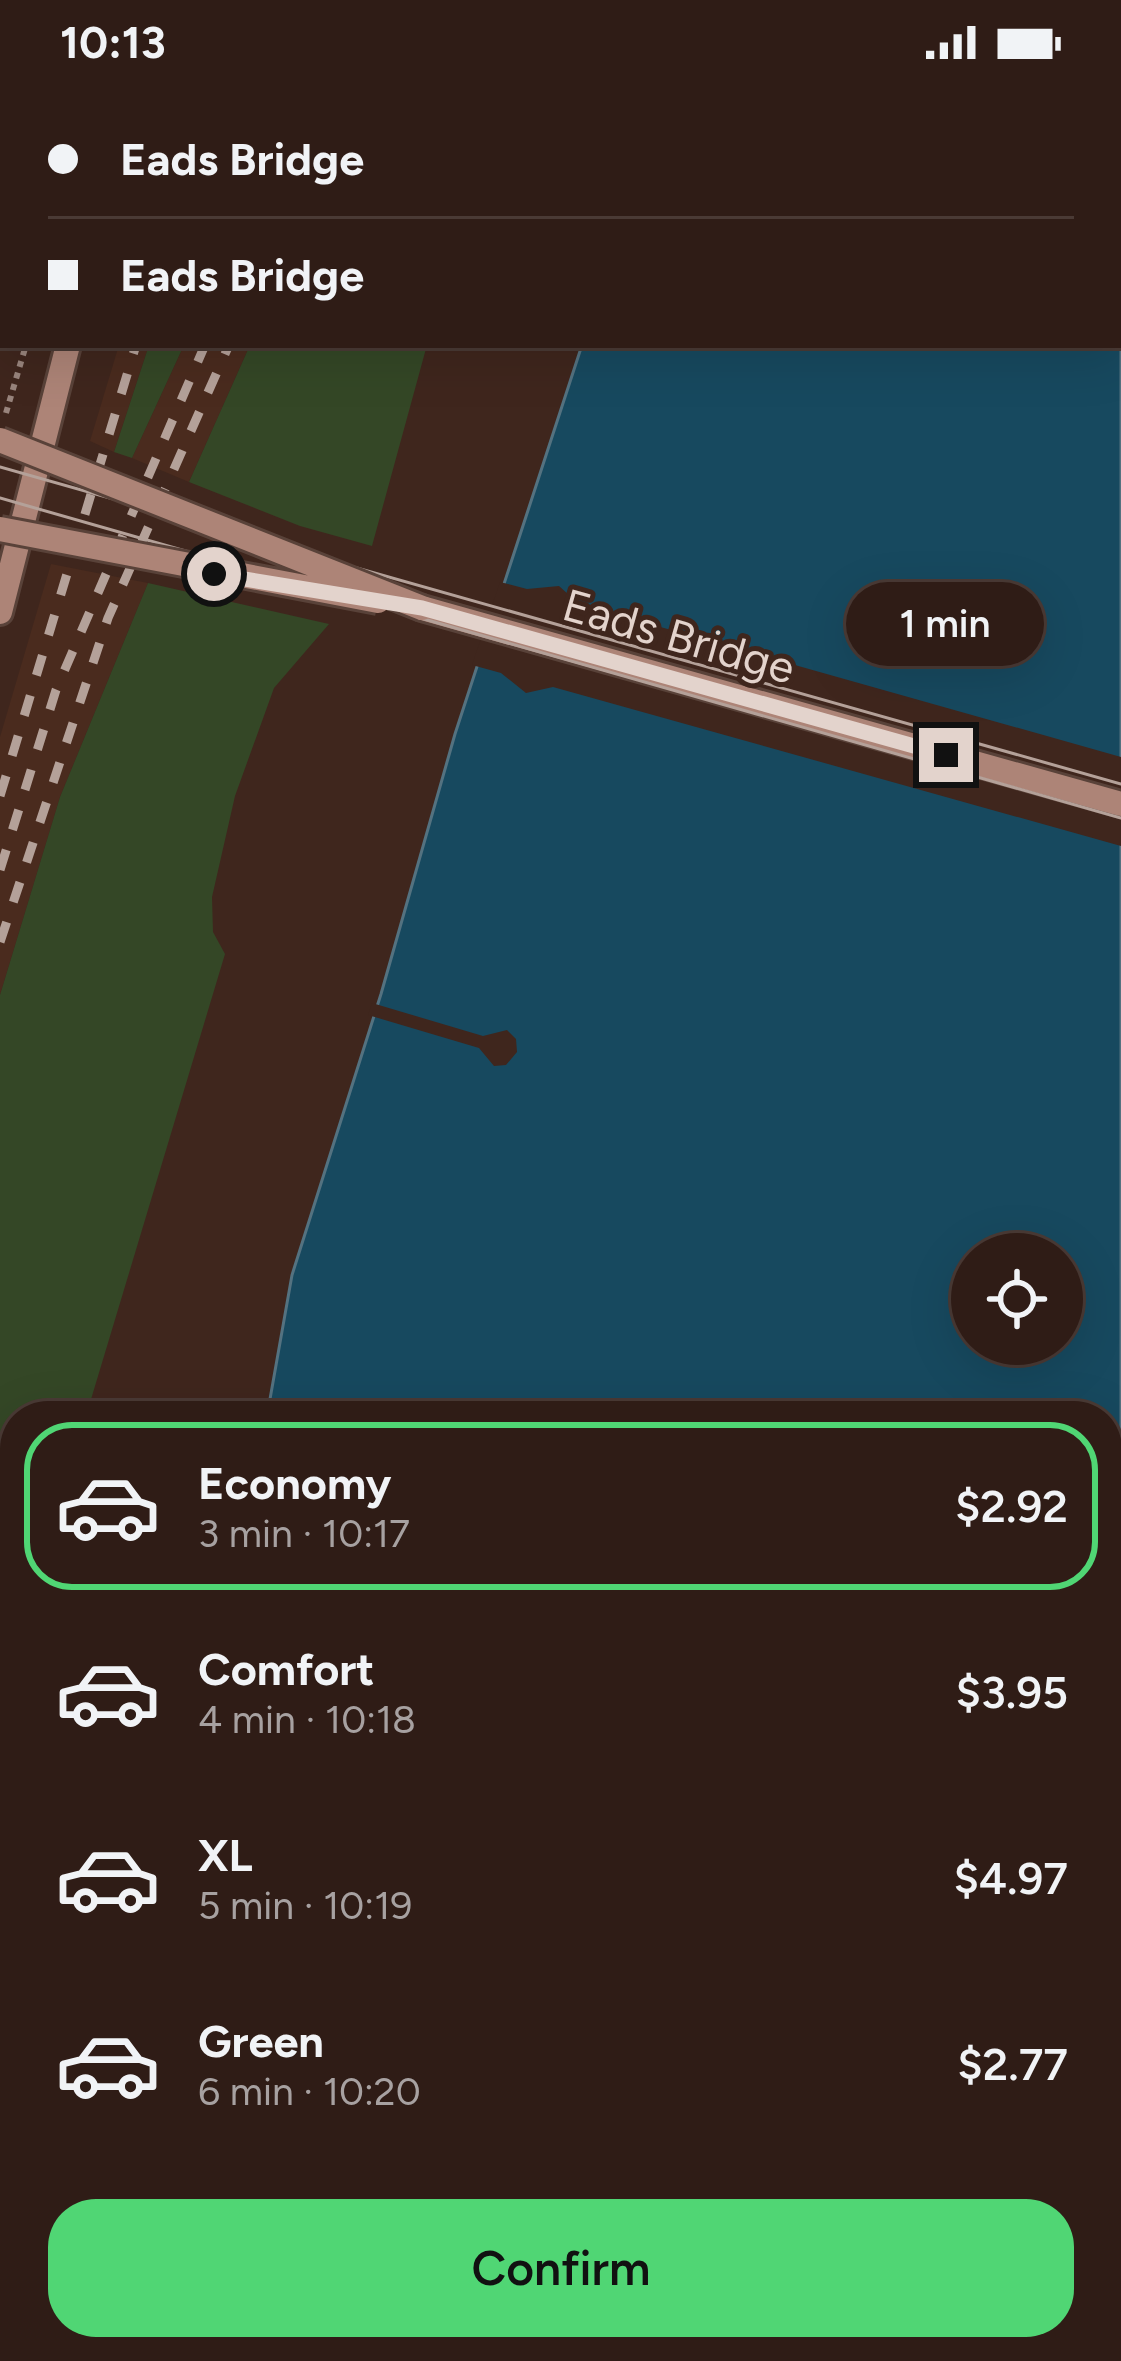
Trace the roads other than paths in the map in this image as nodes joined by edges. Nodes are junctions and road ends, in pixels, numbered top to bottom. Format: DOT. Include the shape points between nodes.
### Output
graph roads {
  1 [pos="67,348"];
  2 [pos="0,440"];
  3 [pos="0,529"];
  4 [pos="422,608"];
  5 [pos="0,612"];
  6 [pos="1121,804"];
  1 -- 5 [label="main road"];
  2 -- 4 [label="main road, Eads Bridge, bridge"];
  3 -- 4 [label="main road, Eads Bridge, bridge"];
  4 -- 6 [label="main road, Eads Bridge"];
}
